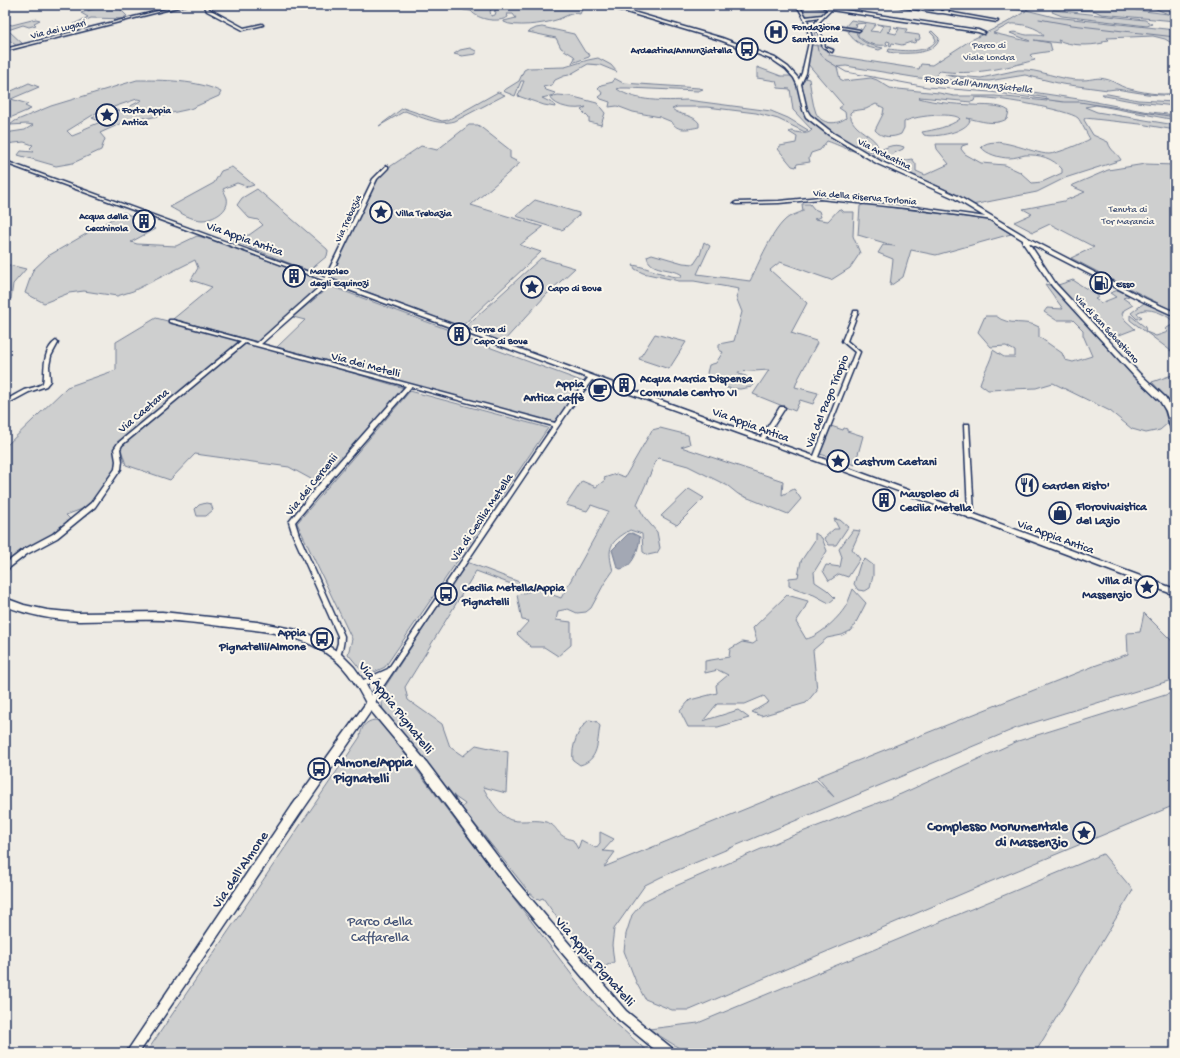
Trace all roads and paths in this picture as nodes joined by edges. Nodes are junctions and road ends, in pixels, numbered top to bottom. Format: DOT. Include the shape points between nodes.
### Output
graph roads {
  1 [pos="186,5"];
  2 [pos="205,5"];
  3 [pos="605,5"];
  4 [pos="795,5"];
  5 [pos="819,5"];
  6 [pos="891,5"];
  7 [pos="900,5"];
  8 [pos="908,8"];
  9 [pos="912,8"];
  10 [pos="829,9"];
  11 [pos="934,10"];
  12 [pos="938,12"];
  13 [pos="944,12"];
  14 [pos="822,16"];
  15 [pos="804,18"];
  16 [pos="891,19"];
  17 [pos="902,19"];
  18 [pos="906,20"];
  19 [pos="997,21"];
  20 [pos="816,24"];
  21 [pos="262,25"];
  22 [pos="949,28"];
  23 [pos="859,30"];
  24 [pos="5,50"];
  25 [pos="832,51"];
  26 [pos="799,84"];
  27 [pos="5,162"];
  28 [pos="387,167"];
  29 [pos="736,203"];
  30 [pos="993,219"];
  31 [pos="1026,239"];
  32 [pos="328,280"];
  33 [pos="856,312"];
  34 [pos="1175,314"];
  35 [pos="171,321"];
  36 [pos="244,341"];
  37 [pos="56,343"];
  38 [pos="258,344"];
  39 [pos="591,378"];
  40 [pos="409,386"];
  41 [pos="5,402"];
  42 [pos="782,408"];
  43 [pos="557,425"];
  44 [pos="967,425"];
  45 [pos="1175,429"];
  46 [pos="762,440"];
  47 [pos="815,459"];
  48 [pos="971,517"];
  49 [pos="5,568"];
  50 [pos="1175,592"];
  51 [pos="5,602"];
  52 [pos="337,656"];
  53 [pos="391,670"];
  54 [pos="361,684"];
  55 [pos="371,703"];
  56 [pos="132,1053"];
  57 [pos="669,1053"];
  1 -- 24 [label="street, Via dei Lugari"];
  2 -- 21 [label="street" via="208,10 244,29"];
  3 -- 26 [label="main road, Via Ardeatina" via="696,31 769,57 787,68"];
  4 -- 15 [label="street"];
  5 -- 10 [label="street"];
  6 -- 8 [label="street"];
  7 -- 9 [label="street"];
  8 -- 9 [label="street"];
  8 -- 17 [label="street"];
  9 -- 11 [label="street"];
  9 -- 12 [label="street"];
  9 -- 18 [label="street"];
  10 -- 14 [label="street"];
  10 -- 16 [label="street"];
  11 -- 12 [label="street"];
  11 -- 13 [label="street" via="939,7 948,10"];
  12 -- 13 [label="street"];
  13 -- 19 [label="street"];
  14 -- 15 [label="street"];
  14 -- 20 [label="street"];
  15 -- 26 [label="street" via="811,39"];
  16 -- 17 [label="street"];
  16 -- 22 [label="street"];
  17 -- 18 [label="street"];
  18 -- 22 [label="street"];
  20 -- 23 [label="street"];
  20 -- 25 [label="street" via="824,48"];
  22 -- 22 [label="street" via="977,34 984,33 980,31"];
  26 -- 30 [label="main road, Via Ardeatina" via="805,112 816,124 876,161 942,190"];
  27 -- 32 [label="street, Via Appia Antica"];
  28 -- 32 [label="street, Via Trebazia" via="375,179"];
  29 -- 30 [label="street, Via della Riserva Torlonia" via="820,198"];
  30 -- 31 [label="main road, Via Ardeatina"];
  31 -- 34 [label="main road, Via Ardeatina"];
  31 -- 45 [label="main road, Via di San Sebastiano" via="1026,243 1054,285 1168,406"];
  32 -- 38 [label="street"];
  32 -- 39 [label="street, Via Appia Antica"];
  33 -- 47 [label="street, Via del Pago Triopio" via="844,341 858,352"];
  35 -- 36 [label="street, Via dei Metelli"];
  36 -- 38 [label="street, Via dei Metelli"];
  36 -- 49 [label="street, Via Caetana" via="120,444 117,450 120,463 118,469 90,508 55,536 25,552"];
  37 -- 41 [label="street" via="47,357 47,381 44,385"];
  38 -- 40 [label="street, Via dei Metelli"];
  39 -- 43 [label="street, Via di Cecilia Metella"];
  39 -- 46 [label="street, Via Appia Antica"];
  40 -- 43 [label="street, Via dei Metelli"];
  40 -- 52 [label="street, Via dei Cercenii" via="292,522 341,636"];
  42 -- 46 [label="street"];
  43 -- 53 [label="street, Via di Cecilia Metella"];
  44 -- 48 [label="street"];
  46 -- 47 [label="street, Via Appia Antica"];
  47 -- 48 [label="street, Via Appia Antica"];
  48 -- 50 [label="street, Via Appia Antica"];
  51 -- 52 [label="main road, Via Appia Pignatelli" via="47,614 78,617 162,616 263,627 301,635"];
  52 -- 54 [label="main road, Via Appia Pignatelli"];
  53 -- 54 [label="street"];
  53 -- 55 [label="street, Via di Cecilia Metella"];
  54 -- 55 [label="main road, Via Appia Pignatelli"];
  55 -- 56 [label="main road, Via dell'Almone"];
  55 -- 57 [label="main road, Via Appia Pignatelli" via="420,762 512,885 617,1009"];
}
